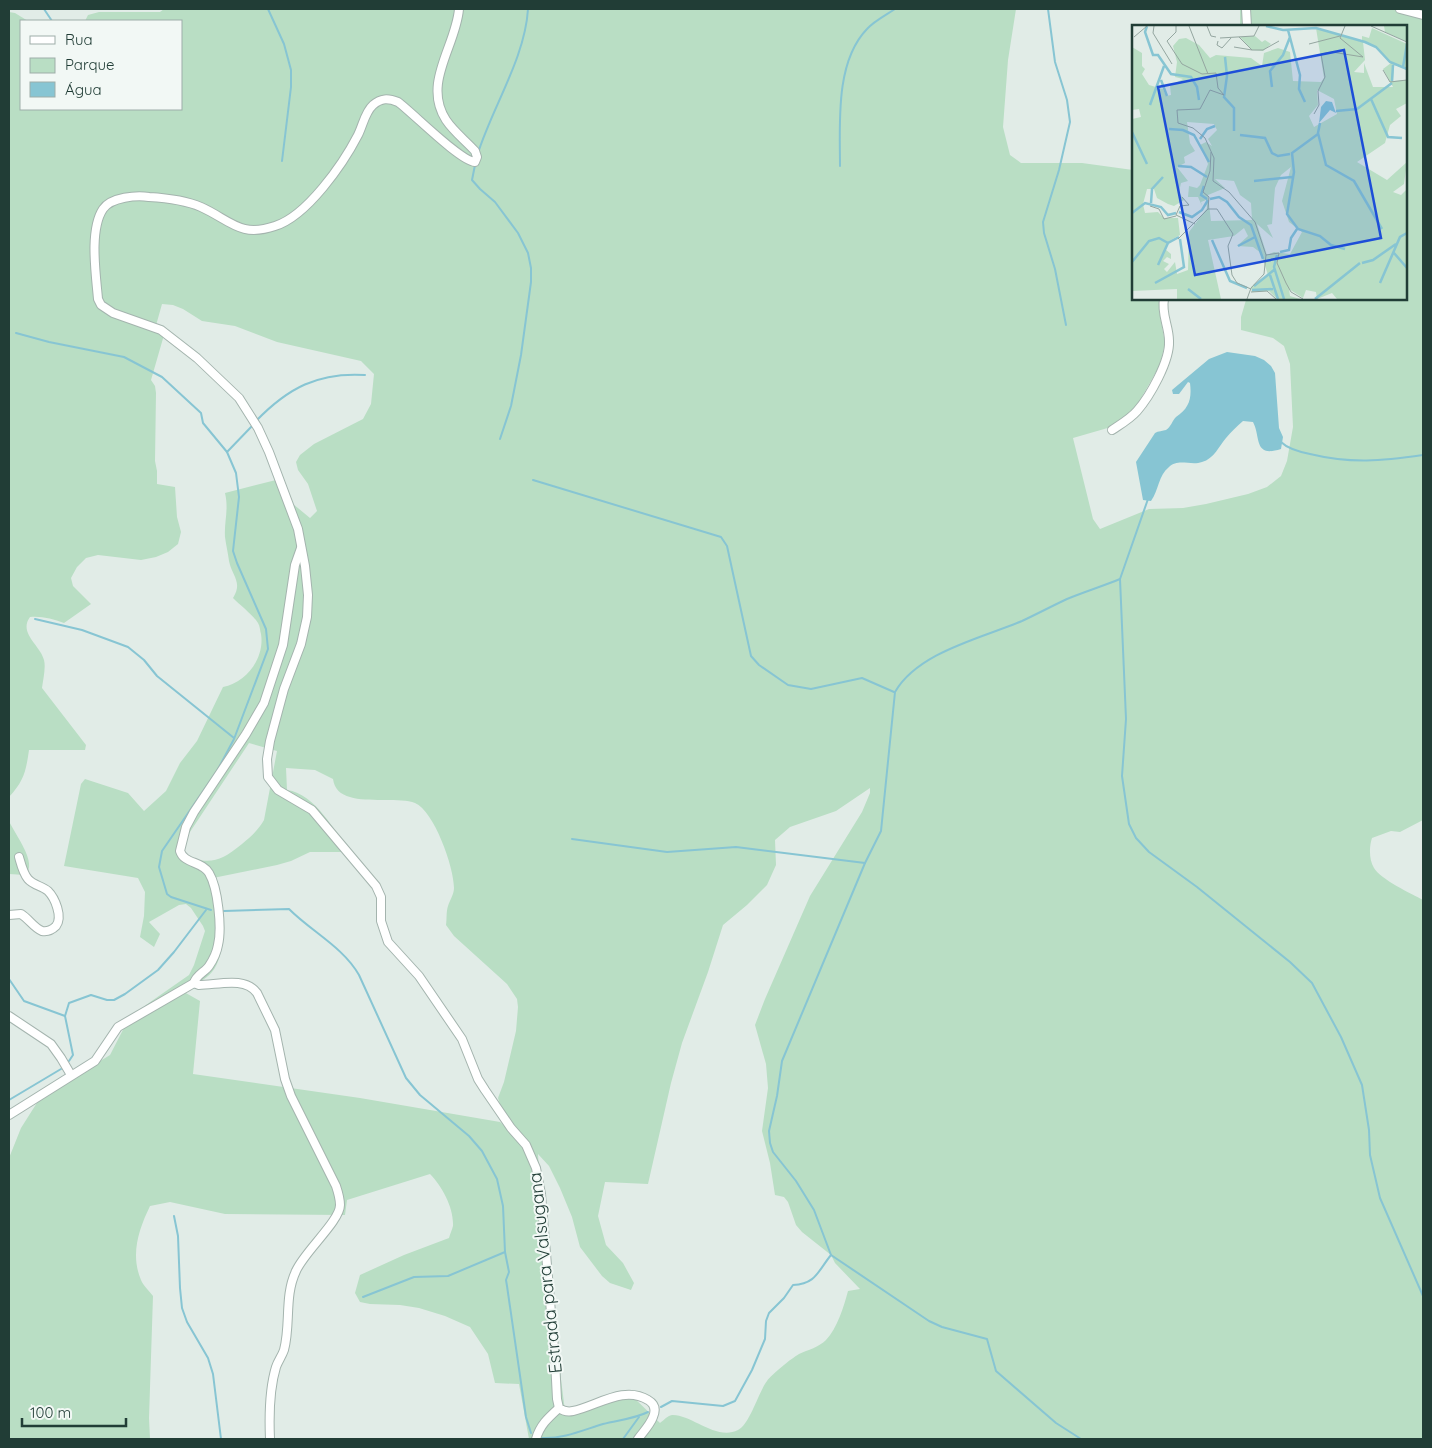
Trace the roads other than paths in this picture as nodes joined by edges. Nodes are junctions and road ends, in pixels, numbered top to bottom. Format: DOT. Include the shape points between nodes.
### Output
graph roads {
  1 [pos="459,9"];
  2 [pos="1246,9"];
  3 [pos="1400,9"];
  4 [pos="1423,15"];
  5 [pos="1247,25"];
  6 [pos="1164,300"];
  7 [pos="1112,430"];
  8 [pos="302,545"];
  9 [pos="19,857"];
  10 [pos="9,915"];
  11 [pos="194,983"];
  12 [pos="9,1016"];
  13 [pos="71,1075"];
  14 [pos="9,1115"];
  15 [pos="559,1408"];
  16 [pos="270,1439"];
  17 [pos="536,1439"];
  18 [pos="638,1439"];
  1 -- 8 [label="street, Estrada para Valsugana" via="438,81 438,98 447,121 476,153 475,162 456,151 398,102 378,100 370,108 346,157 318,193 294,216 276,226 245,230 201,207 164,198 138,196 106,205 97,225 99,302 113,313 151,325 166,334 239,398 269,452"];
  2 -- 5 [label="street"];
  3 -- 4 [label="street"];
  6 -- 7 [label="street" via="1170,344 1165,365 1137,411"];
  8 -- 11 [label="street" via="283,645 264,703 194,812 180,845 184,859 208,872 216,896 219,944 209,966"];
  8 -- 15 [label="street, Estrada para Valsugana" via="308,617 270,741 268,777 278,790 312,810 376,886 381,897 381,921 388,942 419,976 462,1039 484,1090 526,1145 536,1168 541,1194"];
  9 -- 10 [label="street" via="30,881 52,896 59,919 56,926 46,932 21,914"];
  11 -- 13 [label="street" via="118,1027 95,1061"];
  11 -- 16 [label="street" via="245,984 257,993 275,1030 291,1096 340,1197 336,1217 304,1256 290,1286 284,1350 276,1367 270,1400"];
  12 -- 13 [label="street" via="51,1044"];
  13 -- 14 [label="street"];
  15 -- 17 [label="street" via="546,1420"];
  15 -- 18 [label="street" via="574,1411 611,1398 641,1397 651,1402 654,1412 650,1424"];
}
